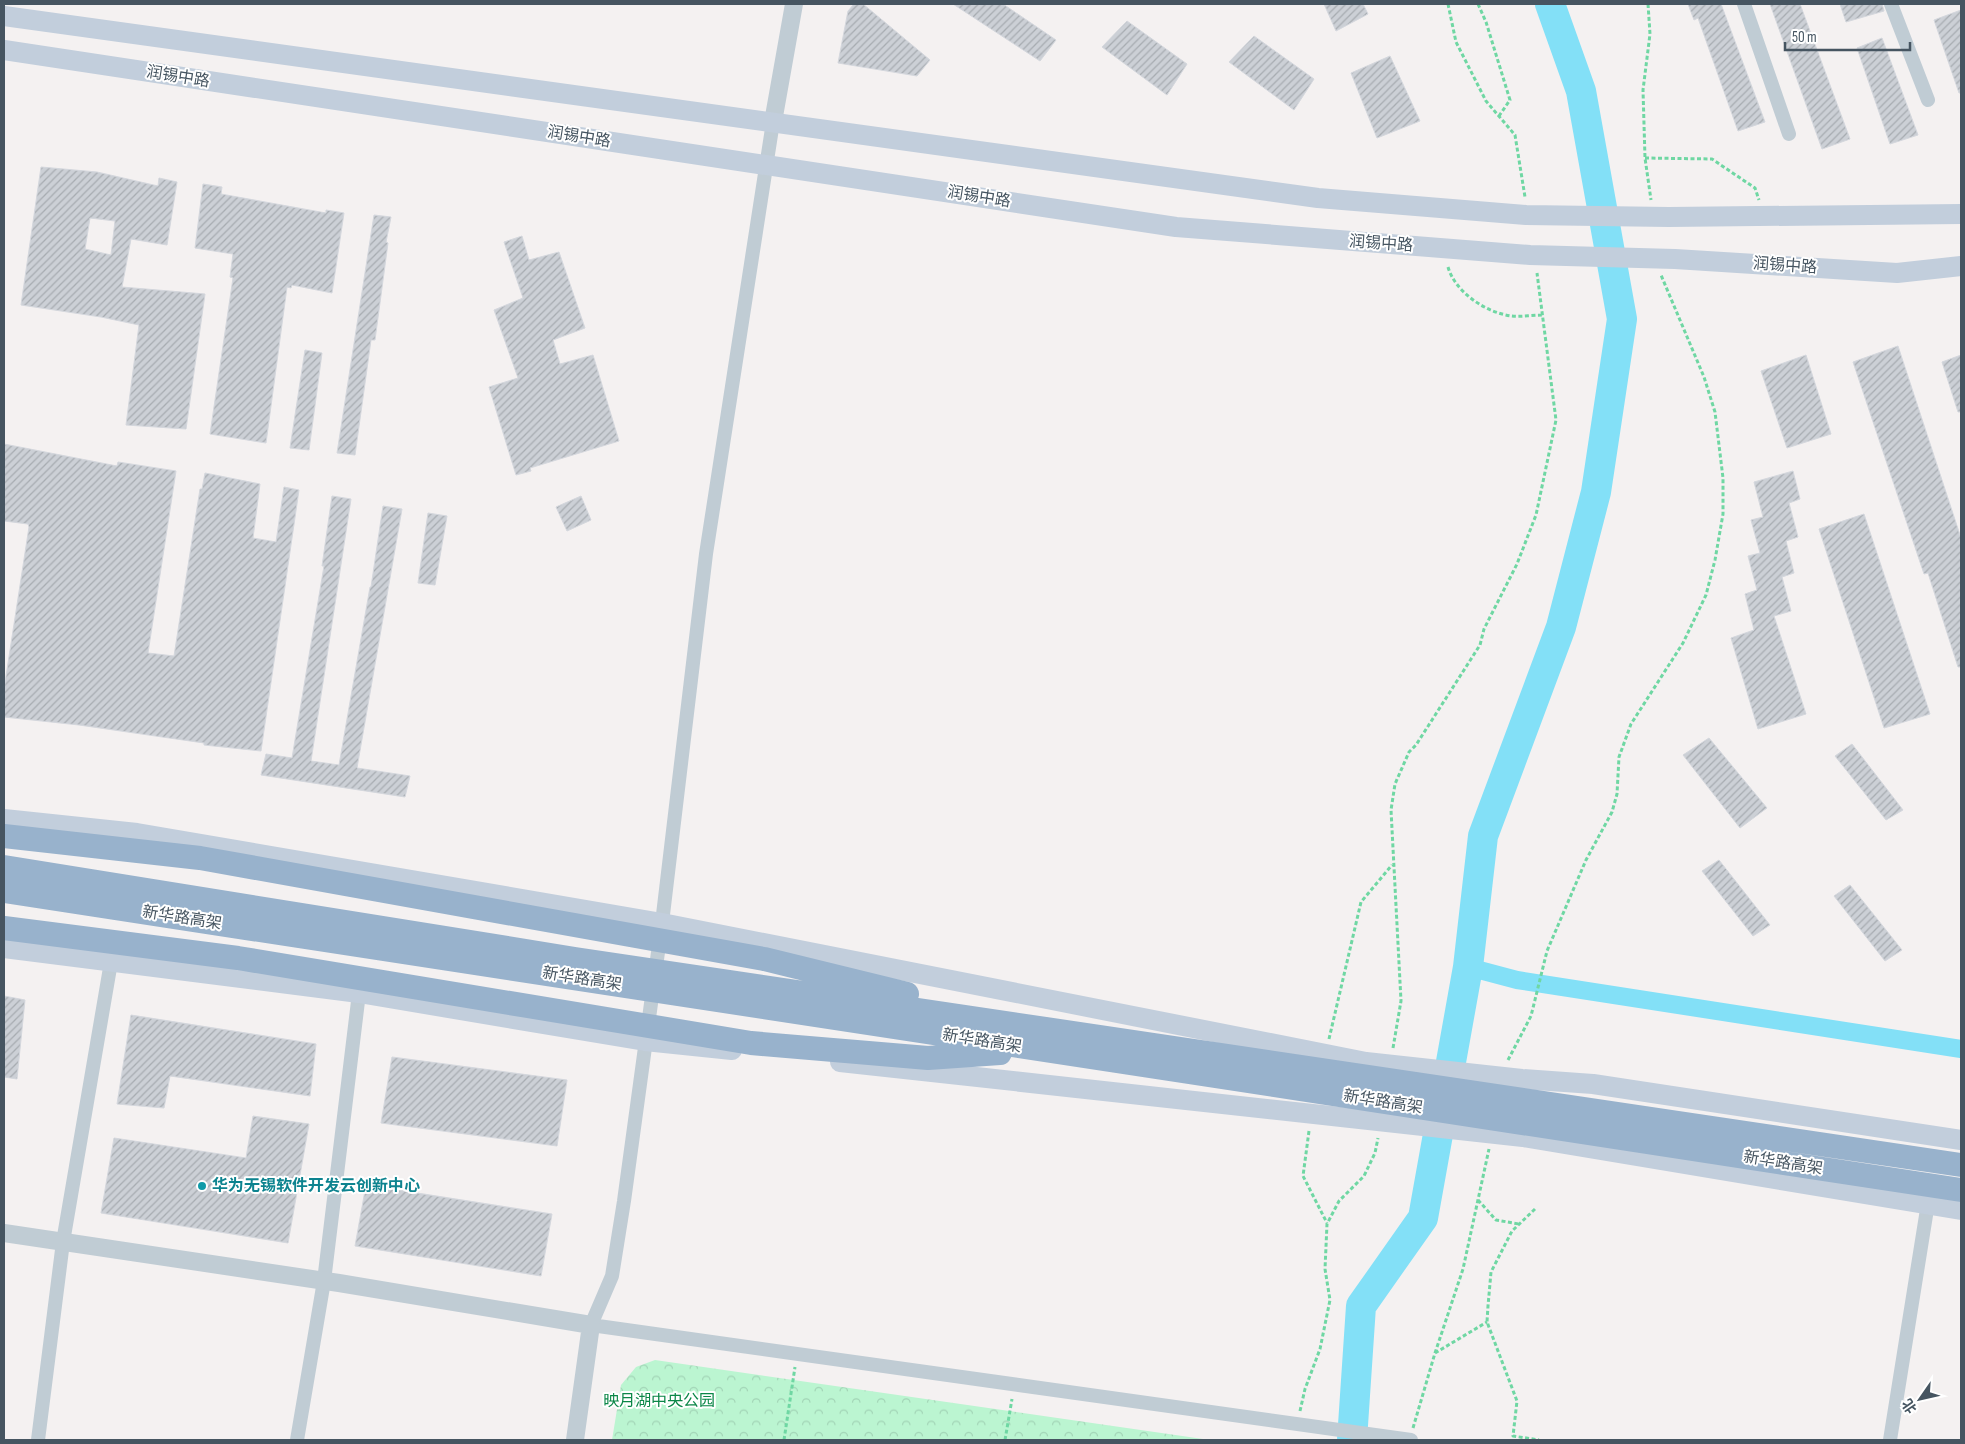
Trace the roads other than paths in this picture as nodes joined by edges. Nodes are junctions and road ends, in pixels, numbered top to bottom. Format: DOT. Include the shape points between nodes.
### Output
graph roads {
  1 [pos="794,4"];
  2 [pos="1744,4"];
  3 [pos="1891,4"];
  4 [pos="4,16"];
  5 [pos="4,50"];
  6 [pos="1928,100"];
  7 [pos="773,122"];
  8 [pos="1789,134"];
  9 [pos="766,166"];
  10 [pos="1961,214"];
  11 [pos="1961,266"];
  12 [pos="4,819"];
  13 [pos="4,836"];
  14 [pos="4,866"];
  15 [pos="4,891"];
  16 [pos="662,923"];
  17 [pos="4,928"];
  18 [pos="4,948"];
  19 [pos="111,962"];
  20 [pos="359,994"];
  21 [pos="1048,1040"];
  22 [pos="645,1041"];
  23 [pos="1961,1140"];
  24 [pos="1961,1165"];
  25 [pos="1961,1190"];
  26 [pos="1928,1202"];
  27 [pos="1961,1210"];
  28 [pos="4,1232"];
  29 [pos="63,1242"];
  30 [pos="324,1281"];
  31 [pos="591,1325"];
  32 [pos="1412,1436"];
  33 [pos="38,1440"];
  34 [pos="297,1440"];
  35 [pos="575,1440"];
  36 [pos="1890,1440"];
  1 -- 7 [label="street"];
  2 -- 8 [label="street"];
  3 -- 6 [label="street"];
  4 -- 7 [label="main road"];
  5 -- 9 [label="main road, 润锡中路"];
  7 -- 9 [label="street"];
  7 -- 10 [label="main road" via="1318,198 1669,217"];
  9 -- 11 [label="main road, 润锡中路" via="1176,227 1443,248 1533,261 1668,262 1897,273"];
  9 -- 16 [label="street" via="706,554"];
  12 -- 16 [label="main road" via="137,833"];
  13 -- 21 [label="highway" via="200,858 764,959"];
  14 -- 21 [label="highway, 新华路高架"];
  15 -- 21 [label="highway, 新华路高架"];
  16 -- 22 [label="street"];
  16 -- 23 [label="main road" via="1366,1062 1593,1084"];
  17 -- 21 [label="highway" via="238,958 751,1043 928,1058"];
  18 -- 19 [label="main road"];
  19 -- 20 [label="main road"];
  19 -- 29 [label="street"];
  20 -- 22 [label="main road"];
  20 -- 30 [label="street"];
  21 -- 24 [label="highway, 新华路高架"];
  21 -- 25 [label="highway, 新华路高架"];
  22 -- 26 [label="main road" via="1523,1137"];
  22 -- 31 [label="street" via="612,1276"];
  26 -- 27 [label="main road"];
  26 -- 36 [label="street"];
  28 -- 29 [label="street"];
  29 -- 30 [label="street"];
  29 -- 33 [label="street"];
  30 -- 31 [label="street"];
  30 -- 34 [label="street"];
  31 -- 32 [label="street"];
  31 -- 35 [label="street"];
}
